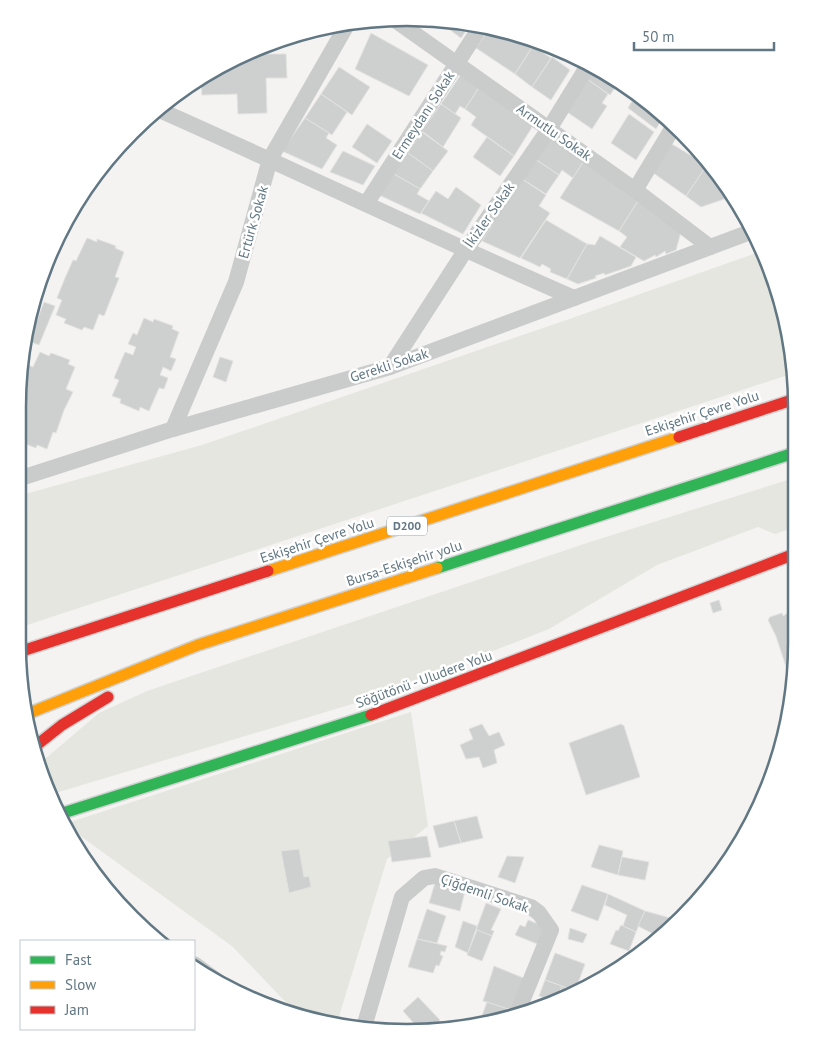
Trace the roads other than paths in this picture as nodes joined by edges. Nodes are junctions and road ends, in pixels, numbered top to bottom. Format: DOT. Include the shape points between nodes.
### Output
graph roads {
  1 [pos="404,26"];
  2 [pos="343,32"];
  3 [pos="476,33"];
  4 [pos="456,63"];
  5 [pos="585,71"];
  6 [pos="166,113"];
  7 [pos="549,129"];
  8 [pos="670,132"];
  9 [pos="270,159"];
  10 [pos="635,190"];
  11 [pos="366,204"];
  12 [pos="745,234"];
  13 [pos="710,247"];
  14 [pos="465,251"];
  15 [pos="574,298"];
  16 [pos="390,367"];
  17 [pos="788,400"];
  18 [pos="173,429"];
  19 [pos="788,455"];
  20 [pos="26,476"];
  21 [pos="788,557"];
  22 [pos="198,646"];
  23 [pos="26,650"];
  24 [pos="33,712"];
  25 [pos="39,743"];
  26 [pos="66,812"];
  27 [pos="520,1007"];
  28 [pos="366,1021"];
  1 -- 4 [label="street, Armutlu Sokak"];
  2 -- 9 [label="street, Ertürk Sokak"];
  3 -- 4 [label="street, Ermeydanı Sokak"];
  4 -- 7 [label="street, Armutlu Sokak"];
  4 -- 11 [label="street, Ermeydanı Sokak"];
  5 -- 7 [label="street, İkizler Sokak"];
  6 -- 9 [label="street"];
  7 -- 10 [label="street, Armutlu Sokak"];
  7 -- 14 [label="street, İkizler Sokak"];
  8 -- 10 [label="street"];
  9 -- 11 [label="street"];
  9 -- 18 [label="street, Ertürk Sokak" via="236,282"];
  10 -- 13 [label="street, Armutlu Sokak"];
  11 -- 14 [label="street"];
  12 -- 13 [label="street, Gerekli Sokak"];
  13 -- 15 [label="street, Gerekli Sokak"];
  14 -- 15 [label="street"];
  14 -- 16 [label="street, İkizler Sokak"];
  15 -- 16 [label="street, Gerekli Sokak"];
  16 -- 18 [label="street, Gerekli Sokak"];
  17 -- 23 [label="main road, Eskişehir Çevre Yolu / D200"];
  18 -- 20 [label="street, Gerekli Sokak"];
  19 -- 22 [label="main road, Bursa-Eskişehir yolu"];
  21 -- 26 [label="main road, Söğütönü - Uludere Yolu" via="390,709"];
  22 -- 24 [label="main road, Bursa-Eskişehir yolu"];
  22 -- 25 [label="main road" via="62,725"];
  27 -- 28 [label="street, Çiğdemli Sokak" via="551,930 531,907 435,876 424,878 402,898"];
}
